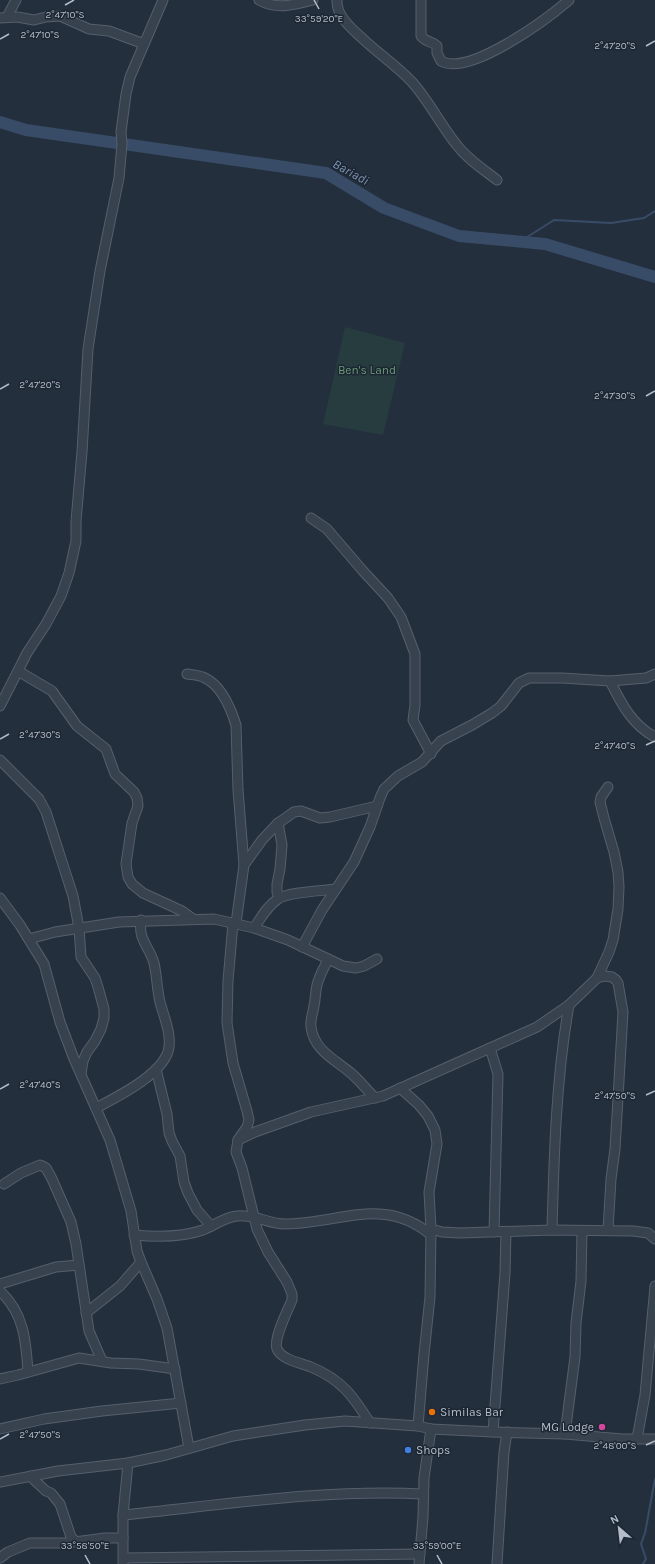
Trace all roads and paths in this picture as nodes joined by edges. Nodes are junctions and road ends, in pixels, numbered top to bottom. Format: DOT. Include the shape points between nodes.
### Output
graph roads {
  1 [pos="16,0"];
  2 [pos="163,0"];
  3 [pos="259,0"];
  4 [pos="313,0"];
  5 [pos="337,0"];
  6 [pos="421,0"];
  7 [pos="568,0"];
  8 [pos="3,17"];
  9 [pos="144,44"];
  10 [pos="497,180"];
  11 [pos="310,518"];
  12 [pos="18,671"];
  13 [pos="187,674"];
  14 [pos="655,674"];
  15 [pos="610,681"];
  16 [pos="0,706"];
  17 [pos="655,737"];
  18 [pos="431,754"];
  19 [pos="0,760"];
  20 [pos="608,787"];
  21 [pos="377,806"];
  22 [pos="278,823"];
  23 [pos="244,865"];
  24 [pos="336,889"];
  25 [pos="0,898"];
  26 [pos="279,898"];
  27 [pos="193,919"];
  28 [pos="141,920"];
  29 [pos="234,923"];
  30 [pos="79,928"];
  31 [pos="254,928"];
  32 [pos="29,939"];
  33 [pos="302,947"];
  34 [pos="377,959"];
  35 [pos="328,960"];
  36 [pos="597,978"];
  37 [pos="570,1005"];
  38 [pos="490,1048"];
  39 [pos="156,1069"];
  40 [pos="81,1074"];
  41 [pos="400,1088"];
  42 [pos="375,1098"];
  43 [pos="96,1108"];
  44 [pos="238,1140"];
  45 [pos="4,1184"];
  46 [pos="253,1217"];
  47 [pos="211,1226"];
  48 [pos="552,1230"];
  49 [pos="608,1230"];
  50 [pos="582,1231"];
  51 [pos="432,1232"];
  52 [pos="494,1232"];
  53 [pos="506,1232"];
  54 [pos="134,1236"];
  55 [pos="655,1239"];
  56 [pos="141,1262"];
  57 [pos="79,1265"];
  58 [pos="0,1284"];
  59 [pos="655,1286"];
  60 [pos="0,1291"];
  61 [pos="86,1313"];
  62 [pos="102,1361"];
  63 [pos="175,1369"];
  64 [pos="28,1372"];
  65 [pos="0,1378"];
  66 [pos="181,1402"];
  67 [pos="370,1423"];
  68 [pos="418,1426"];
  69 [pos="0,1428"];
  70 [pos="431,1428"];
  71 [pos="492,1432"];
  72 [pos="507,1432"];
  73 [pos="565,1434"];
  74 [pos="637,1439"];
  75 [pos="652,1439"];
  76 [pos="189,1448"];
  77 [pos="128,1463"];
  78 [pos="30,1476"];
  79 [pos="0,1482"];
  80 [pos="423,1494"];
  81 [pos="124,1515"];
  82 [pos="124,1538"];
  83 [pos="76,1542"];
  84 [pos="420,1554"];
  85 [pos="0,1558"];
  86 [pos="123,1561"];
  87 [pos="419,1564"];
  88 [pos="497,1564"];
  1 -- 8 [label="street"];
  2 -- 9 [label="street"];
  3 -- 4 [label="street" via="268,5 286,6"];
  5 -- 10 [label="street" via="336,7 352,29 412,82 456,145 471,161"];
  6 -- 7 [label="street" via="421,36 435,44 440,61 448,63 469,61 507,45"];
  8 -- 9 [label="street" via="34,20 60,16 89,29 119,34"];
  9 -- 12 [label="street" via="126,94 119,178 90,331 76,541 61,596"];
  11 -- 18 [label="street" via="327,529 394,606 404,622 414,648 416,664 413,720"];
  12 -- 16 [label="street"];
  12 -- 27 [label="street" via="52,691 77,726 106,749 115,774 134,792 138,806 132,823 126,864 132,884 143,893 182,911"];
  13 -- 23 [label="street" via="207,678 214,684 233,715 236,726"];
  14 -- 15 [label="street" via="646,678"];
  15 -- 17 [label="street" via="631,718"];
  15 -- 18 [label="street" via="529,678 519,684 492,713 446,737"];
  18 -- 21 [label="street" via="392,781 384,789"];
  19 -- 30 [label="street" via="39,799 46,812 73,896"];
  20 -- 36 [label="street" via="600,802 618,872 618,909 611,946"];
  21 -- 22 [label="street" via="320,818 301,811 294,812"];
  21 -- 24 [label="street" via="354,862"];
  22 -- 23 [label="street"];
  22 -- 26 [label="street" via="282,845 276,884"];
  23 -- 29 [label="street"];
  24 -- 26 [label="street"];
  24 -- 33 [label="street"];
  25 -- 32 [label="street"];
  26 -- 31 [label="street"];
  27 -- 28 [label="street"];
  27 -- 29 [label="street" via="214,919"];
  28 -- 30 [label="street"];
  28 -- 39 [label="street" via="141,936 153,963 169,1034 168,1055"];
  29 -- 31 [label="street"];
  29 -- 44 [label="street" via="227,1023 233,1063 249,1120"];
  30 -- 32 [label="street"];
  30 -- 40 [label="street" via="82,957 97,983 104,1009 101,1029 86,1052"];
  31 -- 33 [label="street"];
  32 -- 40 [label="street" via="44,964 60,1022"];
  33 -- 35 [label="street"];
  34 -- 35 [label="street" via="356,968"];
  35 -- 42 [label="street" via="316,989 311,1019 313,1035 324,1053 338,1062"];
  36 -- 37 [label="street"];
  36 -- 49 [label="street" via="605,976 616,980 623,1012"];
  37 -- 38 [label="street" via="537,1027"];
  37 -- 48 [label="street" via="558,1098"];
  38 -- 41 [label="street"];
  38 -- 52 [label="street" via="498,1074"];
  39 -- 43 [label="street" via="134,1087"];
  39 -- 47 [label="street" via="169,1133 180,1156 184,1182 197,1210"];
  40 -- 43 [label="street"];
  41 -- 42 [label="street"];
  41 -- 51 [label="street" via="419,1105 436,1130 437,1144 428,1204"];
  42 -- 44 [label="street" via="311,1112"];
  43 -- 54 [label="street" via="110,1140 127,1196"];
  44 -- 46 [label="street" via="236,1152"];
  45 -- 57 [label="street" via="32,1168 40,1165 46,1168 70,1222"];
  46 -- 47 [label="street" via="233,1217"];
  46 -- 51 [label="street" via="283,1224 369,1213 386,1214 412,1221"];
  46 -- 67 [label="street" via="263,1244 292,1294 276,1343 277,1349 284,1357 335,1379 358,1404"];
  47 -- 54 [label="street" via="186,1233 153,1237"];
  48 -- 50 [label="street"];
  48 -- 53 [label="street"];
  49 -- 50 [label="street"];
  49 -- 55 [label="street" via="648,1233"];
  50 -- 73 [label="street" via="575,1357"];
  51 -- 52 [label="street"];
  51 -- 68 [label="street" via="430,1297"];
  52 -- 53 [label="street"];
  53 -- 71 [label="street"];
  54 -- 56 [label="street"];
  56 -- 61 [label="street" via="120,1286"];
  56 -- 63 [label="street" via="165,1322"];
  57 -- 58 [label="street" via="56,1266"];
  57 -- 61 [label="street"];
  59 -- 74 [label="street" via="645,1395"];
  60 -- 64 [label="street" via="16,1311 27,1350"];
  61 -- 62 [label="street" via="89,1331"];
  62 -- 63 [label="street"];
  62 -- 64 [label="street" via="79,1358"];
  63 -- 66 [label="street"];
  64 -- 65 [label="street"];
  66 -- 69 [label="street" via="44,1419"];
  66 -- 76 [label="street"];
  67 -- 68 [label="street"];
  67 -- 76 [label="street" via="346,1421 305,1425 233,1436"];
  68 -- 70 [label="street"];
  70 -- 71 [label="street"];
  70 -- 80 [label="street"];
  71 -- 72 [label="street"];
  72 -- 73 [label="street"];
  72 -- 88 [label="street"];
  73 -- 74 [label="street"];
  74 -- 75 [label="street"];
  76 -- 77 [label="street"];
  77 -- 78 [label="street"];
  77 -- 81 [label="street"];
  78 -- 79 [label="street"];
  78 -- 83 [label="street" via="60,1504 71,1537"];
  80 -- 81 [label="street" via="271,1498"];
  80 -- 84 [label="street"];
  81 -- 82 [label="street"];
  82 -- 83 [label="street"];
  82 -- 86 [label="street"];
  83 -- 85 [label="street" via="30,1543"];
  84 -- 86 [label="street"];
  84 -- 87 [label="street"];
}
